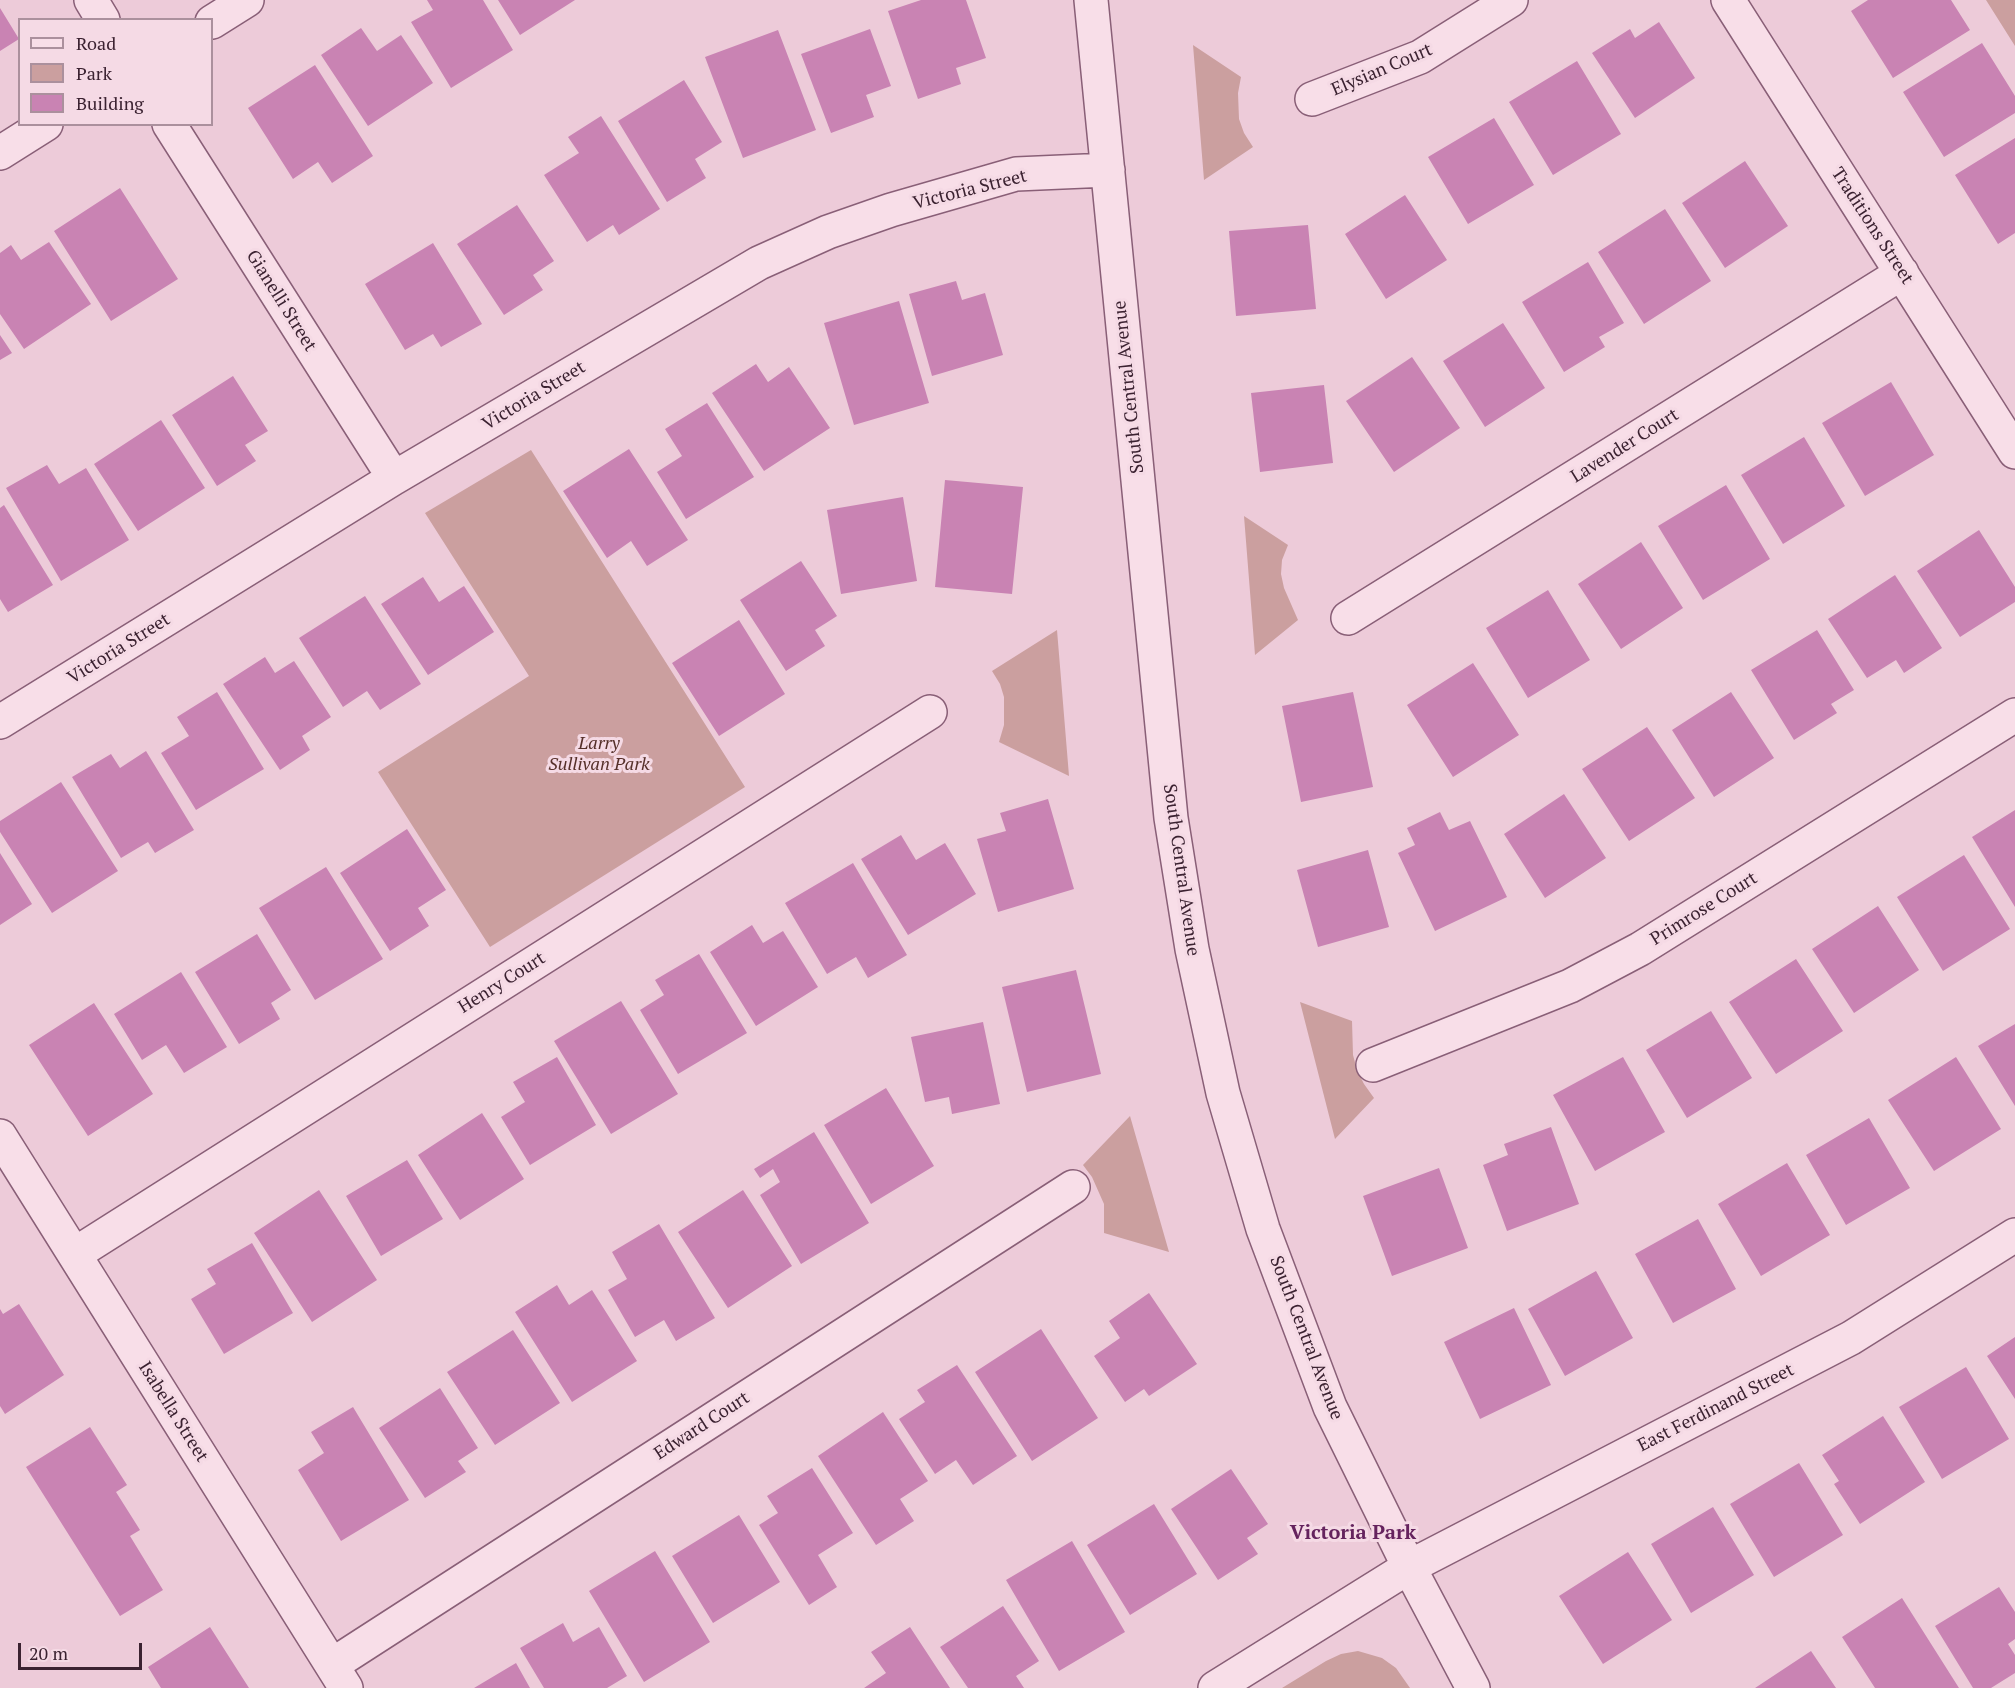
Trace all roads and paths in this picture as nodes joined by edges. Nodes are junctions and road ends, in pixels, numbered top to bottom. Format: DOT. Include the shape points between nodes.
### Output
graph roads {
  1 [pos="90,0"];
  2 [pos="247,0"];
  3 [pos="1090,0"];
  4 [pos="1511,0"];
  5 [pos="1728,0"];
  6 [pos="102,18"];
  7 [pos="213,21"];
  8 [pos="1312,99"];
  9 [pos="43,126"];
  10 [pos="170,126"];
  11 [pos="0,153"];
  12 [pos="1108,170"];
  13 [pos="1902,273"];
  14 [pos="2015,452"];
  15 [pos="394,478"];
  16 [pos="1348,618"];
  17 [pos="930,712"];
  18 [pos="2015,715"];
  19 [pos="0,722"];
  20 [pos="1373,1065"];
  21 [pos="0,1136"];
  22 [pos="1073,1187"];
  23 [pos="2015,1234"];
  24 [pos="75,1254"];
  25 [pos="1409,1567"];
  26 [pos="339,1676"];
  27 [pos="1215,1688"];
  28 [pos="1473,1688"];
  1 -- 6 [label="street"];
  2 -- 7 [label="street"];
  3 -- 12 [label="street, South Central Avenue"];
  4 -- 8 [label="street, Elysian Court" via="1420,57"];
  5 -- 13 [label="street, Traditions Street"];
  9 -- 11 [label="street"];
  10 -- 15 [label="street, Gianelli Street"];
  12 -- 15 [label="street, Victoria Street" via="1016,174 828,232 759,263"];
  12 -- 25 [label="street, South Central Avenue" via="1171,818 1191,949 1223,1093 1263,1229 1330,1407"];
  13 -- 14 [label="street, Traditions Street"];
  13 -- 16 [label="street, Lavender Court"];
  15 -- 19 [label="street, Victoria Street"];
  17 -- 24 [label="street, Henry Court"];
  18 -- 20 [label="street, Primrose Court" via="1640,949 1570,986"];
  21 -- 24 [label="street, Isabella Street"];
  22 -- 26 [label="street, Edward Court"];
  23 -- 25 [label="street, East Ferdinand Street" via="1851,1338"];
  24 -- 26 [label="street, Isabella Street"];
  25 -- 27 [label="street, East Ferdinand Street"];
  25 -- 28 [label="street, South Central Avenue"];
}
